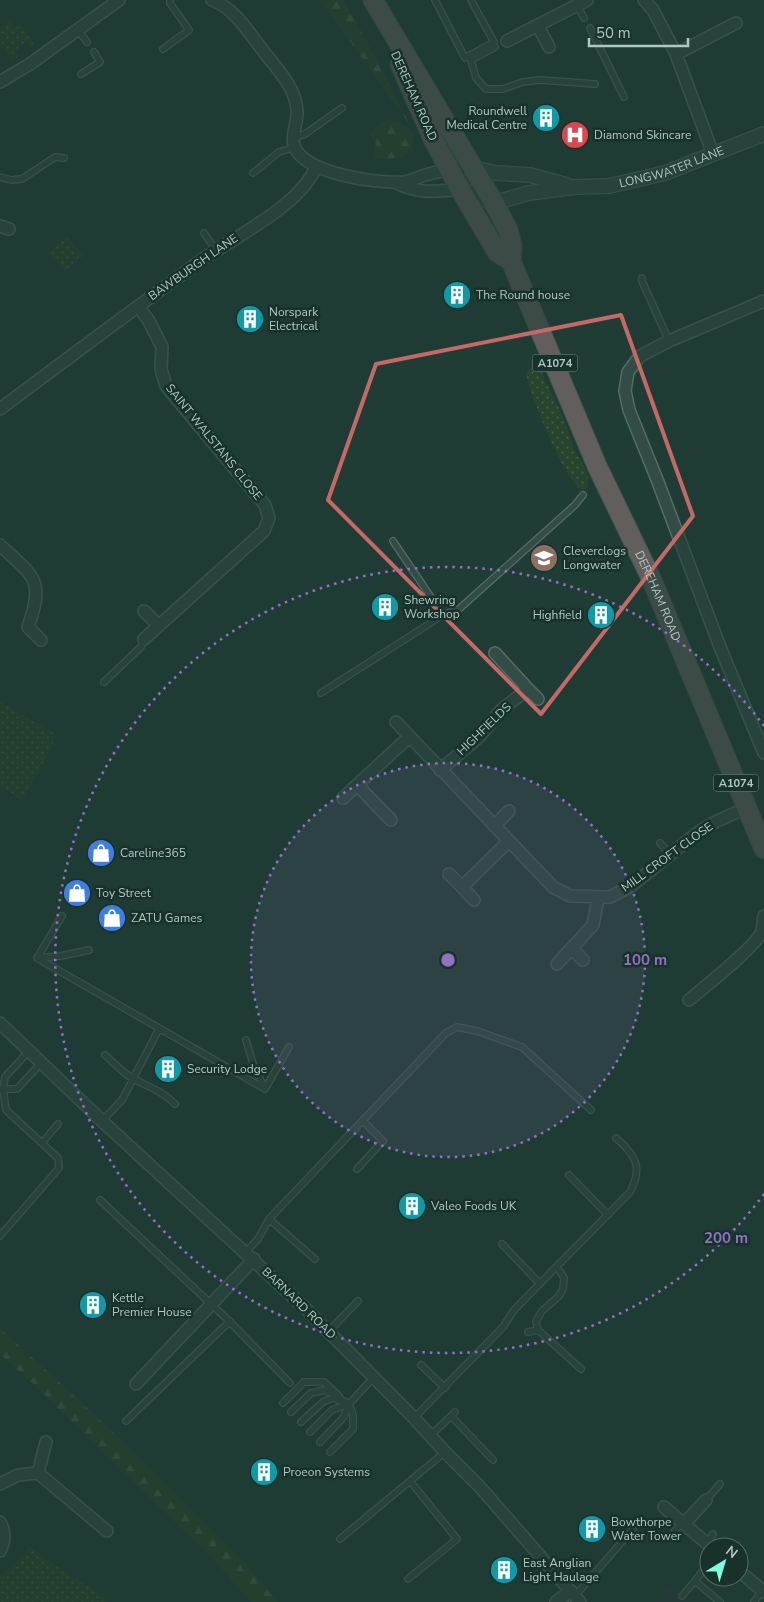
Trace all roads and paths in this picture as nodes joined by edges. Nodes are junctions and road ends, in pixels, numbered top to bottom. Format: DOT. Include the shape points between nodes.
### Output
graph roads {
  1 [pos="119,0"];
  2 [pos="170,0"];
  3 [pos="212,0"];
  4 [pos="372,0"];
  5 [pos="435,0"];
  6 [pos="471,0"];
  7 [pos="644,0"];
  8 [pos="582,3"];
  9 [pos="584,18"];
  10 [pos="736,23"];
  11 [pos="538,26"];
  12 [pos="590,28"];
  13 [pos="78,30"];
  14 [pos="507,41"];
  15 [pos="87,42"];
  16 [pos="494,45"];
  17 [pos="549,47"];
  18 [pos="163,50"];
  19 [pos="94,52"];
  20 [pos="676,54"];
  21 [pos="82,74"];
  22 [pos="0,82"];
  23 [pos="595,84"];
  24 [pos="624,97"];
  25 [pos="342,108"];
  26 [pos="764,134"];
  27 [pos="294,142"];
  28 [pos="714,154"];
  29 [pos="64,158"];
  30 [pos="316,167"];
  31 [pos="474,168"];
  32 [pos="449,169"];
  33 [pos="253,173"];
  34 [pos="0,177"];
  35 [pos="394,183"];
  36 [pos="575,187"];
  37 [pos="460,189"];
  38 [pos="494,203"];
  39 [pos="204,233"];
  40 [pos="216,250"];
  41 [pos="512,261"];
  42 [pos="642,278"];
  43 [pos="764,301"];
  44 [pos="138,306"];
  45 [pos="669,341"];
  46 [pos="0,409"];
  47 [pos="583,495"];
  48 [pos="393,541"];
  49 [pos="0,545"];
  50 [pos="144,611"];
  51 [pos="443,615"];
  52 [pos="158,626"];
  53 [pos="144,639"];
  54 [pos="41,640"];
  55 [pos="494,653"];
  56 [pos="104,682"];
  57 [pos="528,689"];
  58 [pos="322,693"];
  59 [pos="538,699"];
  60 [pos="396,722"];
  61 [pos="409,737"];
  62 [pos="764,753"];
  63 [pos="440,770"];
  64 [pos="357,785"];
  65 [pos="343,798"];
  66 [pos="746,808"];
  67 [pos="509,811"];
  68 [pos="391,820"];
  69 [pos="494,826"];
  70 [pos="509,841"];
  71 [pos="660,843"];
  72 [pos="764,849"];
  73 [pos="670,854"];
  74 [pos="449,874"];
  75 [pos="462,887"];
  76 [pos="598,898"];
  77 [pos="474,900"];
  78 [pos="62,916"];
  79 [pos="764,916"];
  80 [pos="763,932"];
  81 [pos="572,949"];
  82 [pos="89,950"];
  83 [pos="37,958"];
  84 [pos="583,960"];
  85 [pos="557,964"];
  86 [pos="689,1000"];
  87 [pos="0,1023"];
  88 [pos="159,1029"];
  89 [pos="246,1040"];
  90 [pos="288,1047"];
  91 [pos="29,1051"];
  92 [pos="105,1055"];
  93 [pos="41,1063"];
  94 [pos="133,1078"];
  95 [pos="1,1089"];
  96 [pos="265,1089"];
  97 [pos="175,1104"];
  98 [pos="591,1110"];
  99 [pos="102,1121"];
  100 [pos="363,1121"];
  101 [pos="58,1124"];
  102 [pos="616,1138"];
  103 [pos="42,1143"];
  104 [pos="357,1169"];
  105 [pos="569,1175"];
  106 [pos="100,1200"];
  107 [pos="608,1214"];
  108 [pos="269,1219"];
  109 [pos="0,1236"];
  110 [pos="502,1244"];
  111 [pos="250,1256"];
  112 [pos="315,1259"];
  113 [pos="557,1267"];
  114 [pos="540,1284"];
  115 [pos="358,1301"];
  116 [pos="212,1304"];
  117 [pos="230,1321"];
  118 [pos="538,1330"];
  119 [pos="329,1331"];
  120 [pos="528,1332"];
  121 [pos="421,1365"];
  122 [pos="581,1369"];
  123 [pos="374,1377"];
  124 [pos="290,1383"];
  125 [pos="136,1384"];
  126 [pos="445,1388"];
  127 [pos="283,1403"];
  128 [pos="348,1404"];
  129 [pos="291,1412"];
  130 [pos="414,1418"];
  131 [pos="126,1420"];
  132 [pos="301,1422"];
  133 [pos="310,1432"];
  134 [pos="430,1436"];
  135 [pos="46,1442"];
  136 [pos="320,1442"];
  137 [pos="330,1452"];
  138 [pos="445,1452"];
  139 [pos="493,1460"];
  140 [pos="38,1473"];
  141 [pos="410,1481"];
  142 [pos="0,1484"];
  143 [pos="720,1484"];
  144 [pos="706,1500"];
  145 [pos="663,1507"];
  146 [pos="0,1522"];
  147 [pos="683,1524"];
  148 [pos="634,1529"];
  149 [pos="107,1531"];
  150 [pos="673,1533"];
  151 [pos="702,1537"];
  152 [pos="340,1539"];
  153 [pos="609,1547"];
  154 [pos="0,1551"];
  155 [pos="614,1552"];
  156 [pos="699,1576"];
  157 [pos="749,1576"];
  158 [pos="408,1578"];
  159 [pos="695,1581"];
  160 [pos="763,1592"];
  161 [pos="682,1596"];
  162 [pos="575,1597"];
  163 [pos="556,1602"];
  164 [pos="720,1602"];
  165 [pos="754,1602"];
  1 -- 13 [label="street"];
  2 -- 18 [label="lane" via="189,30"];
  3 -- 27 [label="street" via="222,3 234,14 289,86 298,114"];
  4 -- 31 [label="highway, DEREHAM ROAD / A1074"];
  4 -- 32 [label="highway, DEREHAM ROAD / A1074"];
  5 -- 16 [label="lane" via="465,58"];
  6 -- 16 [label="lane"];
  7 -- 20 [label="street" via="653,10"];
  8 -- 9 [label="lane"];
  8 -- 11 [label="street"];
  10 -- 20 [label="street"];
  11 -- 14 [label="street"];
  11 -- 17 [label="street"];
  12 -- 24 [label="lane"];
  13 -- 15 [label="lane"];
  13 -- 22 [label="street"];
  14 -- 16 [label="lane"];
  16 -- 23 [label="lane" via="472,60 476,78 486,89 503,89 541,80"];
  19 -- 21 [label="lane" via="100,62"];
  20 -- 28 [label="street"];
  25 -- 27 [label="lane"];
  26 -- 28 [label="street, LONGWATER LANE"];
  27 -- 30 [label="street" via="305,160"];
  27 -- 33 [label="lane"];
  28 -- 36 [label="street, LONGWATER LANE" via="655,176 609,186"];
  29 -- 34 [label="lane" via="55,156 22,179"];
  30 -- 35 [label="street" via="337,174"];
  30 -- 40 [label="street, BAWBURGH LANE" via="309,182 290,200"];
  31 -- 32 [label="street"];
  31 -- 36 [label="street, LONGWATER LANE"];
  31 -- 37 [label="highway"];
  31 -- 38 [label="highway, DEREHAM ROAD / A1074"];
  32 -- 35 [label="street"];
  32 -- 37 [label="highway, DEREHAM ROAD / A1074"];
  35 -- 37 [label="street" via="411,190"];
  36 -- 38 [label="street, LONGWATER LANE" via="521,194"];
  37 -- 38 [label="street"];
  37 -- 41 [label="highway, DEREHAM ROAD / A1074" via="497,252"];
  38 -- 41 [label="highway, DEREHAM ROAD / A1074" via="508,230"];
  39 -- 40 [label="lane"];
  40 -- 44 [label="street, BAWBURGH LANE"];
  41 -- 66 [label="highway, DEREHAM ROAD / A1074" via="598,466 651,578"];
  42 -- 45 [label="lane"];
  43 -- 45 [label="street"];
  44 -- 46 [label="street, BAWBURGH LANE"];
  44 -- 52 [label="street, SAINT WALSTANS CLOSE" via="162,347 161,370 166,386 265,504 269,518 264,531"];
  45 -- 62 [label="street" via="640,356 628,372 625,391 629,410"];
  47 -- 51 [label="lane" via="459,609"];
  48 -- 51 [label="lane"];
  49 -- 54 [label="street" via="35,579 35,609 28,628"];
  50 -- 52 [label="street"];
  51 -- 58 [label="lane"];
  52 -- 53 [label="street, SAINT WALSTANS CLOSE"];
  53 -- 56 [label="lane" via="141,648"];
  55 -- 57 [label="street"];
  57 -- 59 [label="street"];
  57 -- 63 [label="street, HIGHFIELDS" via="501,710 479,737"];
  60 -- 61 [label="street, MILL CROFT CLOSE"];
  61 -- 63 [label="street, MILL CROFT CLOSE"];
  61 -- 64 [label="street"];
  63 -- 69 [label="street, MILL CROFT CLOSE"];
  64 -- 65 [label="street"];
  64 -- 68 [label="street"];
  66 -- 72 [label="highway, DEREHAM ROAD / A1074"];
  66 -- 73 [label="street, MILL CROFT CLOSE" via="713,823"];
  67 -- 69 [label="street"];
  69 -- 70 [label="street, MILL CROFT CLOSE"];
  70 -- 75 [label="street"];
  70 -- 76 [label="street, MILL CROFT CLOSE" via="554,888 570,896"];
  71 -- 73 [label="lane"];
  73 -- 76 [label="street, MILL CROFT CLOSE" via="631,886 610,897"];
  74 -- 75 [label="street"];
  75 -- 77 [label="street"];
  76 -- 81 [label="street" via="593,924"];
  78 -- 83 [label="lane"];
  79 -- 80 [label="street"];
  80 -- 86 [label="street"];
  81 -- 84 [label="street"];
  81 -- 85 [label="street"];
  82 -- 83 [label="lane"];
  83 -- 88 [label="lane"];
  87 -- 91 [label="street, BARNARD ROAD"];
  88 -- 94 [label="lane"];
  88 -- 96 [label="lane"];
  89 -- 96 [label="lane"];
  90 -- 96 [label="lane"];
  91 -- 93 [label="street, BARNARD ROAD"];
  91 -- 95 [label="lane" via="5,1077"];
  92 -- 94 [label="lane"];
  93 -- 95 [label="lane" via="17,1089"];
  93 -- 99 [label="street, BARNARD ROAD"];
  94 -- 97 [label="lane" via="158,1090"];
  94 -- 99 [label="lane" via="122,1100"];
  95 -- 103 [label="lane" via="6,1110"];
  98 -- 100 [label="lane" via="522,1047 457,1027 446,1032"];
  99 -- 111 [label="street, BARNARD ROAD"];
  100 -- 104 [label="lane" via="383,1141"];
  100 -- 108 [label="lane"];
  101 -- 103 [label="lane"];
  102 -- 107 [label="lane" via="634,1157 638,1171 630,1192"];
  103 -- 109 [label="lane" via="58,1158 59,1168"];
  105 -- 107 [label="lane"];
  106 -- 116 [label="lane"];
  107 -- 113 [label="lane"];
  108 -- 111 [label="lane"];
  108 -- 112 [label="lane"];
  110 -- 114 [label="lane"];
  111 -- 116 [label="street"];
  111 -- 119 [label="street, BARNARD ROAD"];
  113 -- 114 [label="lane"];
  113 -- 118 [label="lane" via="564,1278 563,1289 542,1311 536,1321"];
  114 -- 126 [label="lane"];
  115 -- 119 [label="lane"];
  116 -- 117 [label="lane"];
  116 -- 125 [label="street"];
  117 -- 124 [label="lane"];
  117 -- 131 [label="lane"];
  118 -- 120 [label="lane"];
  118 -- 122 [label="lane"];
  119 -- 123 [label="street, BARNARD ROAD"];
  121 -- 126 [label="lane"];
  123 -- 128 [label="lane"];
  123 -- 130 [label="street, BARNARD ROAD"];
  126 -- 130 [label="lane"];
  127 -- 128 [label="lane" via="304,1382 324,1382"];
  128 -- 129 [label="lane" via="325,1390 311,1393"];
  128 -- 132 [label="lane" via="333,1398 323,1402"];
  128 -- 133 [label="lane" via="332,1410"];
  128 -- 136 [label="lane" via="342,1418"];
  128 -- 137 [label="lane" via="353,1415 353,1429"];
  130 -- 134 [label="street, BARNARD ROAD"];
  134 -- 138 [label="street, BARNARD ROAD"];
  134 -- 139 [label="lane" via="453,1414"];
  135 -- 140 [label="street"];
  138 -- 141 [label="lane"];
  138 -- 162 [label="street, BARNARD ROAD" via="480,1487"];
  140 -- 142 [label="street" via="18,1475"];
  140 -- 149 [label="street"];
  141 -- 152 [label="lane"];
  141 -- 158 [label="lane" via="457,1539"];
  143 -- 144 [label="lane"];
  144 -- 147 [label="street"];
  145 -- 147 [label="street"];
  146 -- 154 [label="street" via="4,1531"];
  147 -- 150 [label="lane"];
  147 -- 151 [label="street"];
  148 -- 155 [label="lane"];
  153 -- 155 [label="lane"];
  155 -- 162 [label="lane"];
  156 -- 159 [label="lane"];
  157 -- 160 [label="street"];
  159 -- 161 [label="lane"];
  159 -- 164 [label="lane"];
  160 -- 165 [label="lane"];
  162 -- 163 [label="street"];
}
